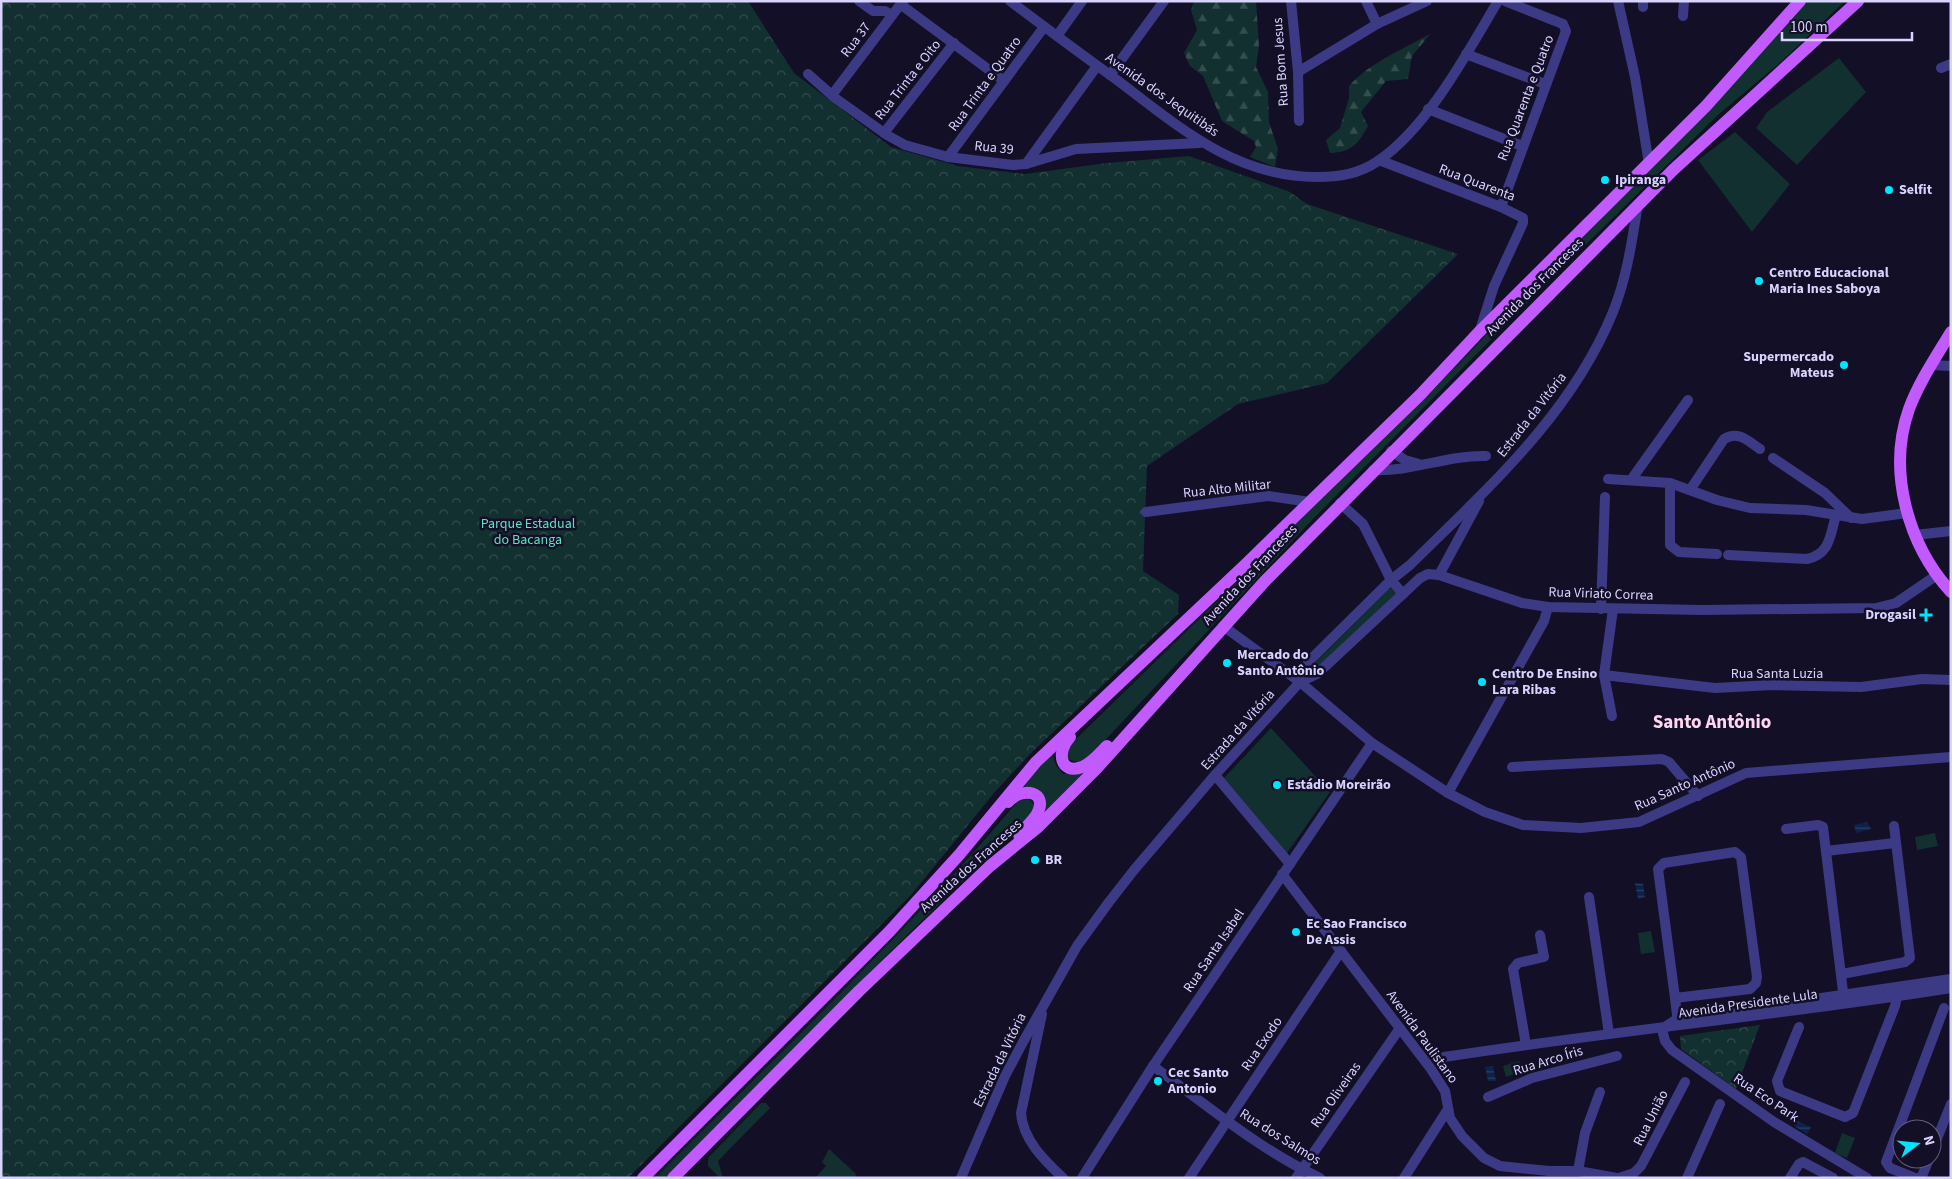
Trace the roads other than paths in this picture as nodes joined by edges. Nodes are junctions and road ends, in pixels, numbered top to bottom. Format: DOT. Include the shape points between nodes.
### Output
graph roads {
  1 [pos="859,1"];
  2 [pos="1010,1"];
  3 [pos="1082,1"];
  4 [pos="1164,1"];
  5 [pos="1291,1"];
  6 [pos="1366,1"];
  7 [pos="1427,1"];
  8 [pos="1498,1"];
  9 [pos="1505,1"];
  10 [pos="1618,1"];
  11 [pos="1684,1"];
  12 [pos="1800,1"];
  13 [pos="1858,1"];
  14 [pos="902,3"];
  15 [pos="892,14"];
  16 [pos="1683,16"];
  17 [pos="1377,24"];
  18 [pos="1044,27"];
  19 [pos="1057,36"];
  20 [pos="954,43"];
  21 [pos="1466,54"];
  22 [pos="1097,66"];
  23 [pos="1298,72"];
  24 [pos="808,74"];
  25 [pos="1110,75"];
  26 [pos="1004,81"];
  27 [pos="1545,84"];
  28 [pos="832,95"];
  29 [pos="1428,109"];
  30 [pos="1299,121"];
  31 [pos="884,133"];
  32 [pos="1200,143"];
  33 [pos="1522,146"];
  34 [pos="948,157"];
  35 [pos="1379,160"];
  36 [pos="1026,164"];
  37 [pos="1649,164"];
  38 [pos="1638,204"];
  39 [pos="1501,207"];
  40 [pos="1494,286"];
  41 [pos="1508,304"];
  42 [pos="1479,332"];
  43 [pos="1951,332"];
  44 [pos="1931,365"];
  45 [pos="1951,366"];
  46 [pos="1688,400"];
  47 [pos="1760,449"];
  48 [pos="1391,451"];
  49 [pos="1486,456"];
  50 [pos="1773,458"];
  51 [pos="1420,464"];
  52 [pos="1373,470"];
  53 [pos="1608,479"];
  54 [pos="1632,480"];
  55 [pos="1670,483"];
  56 [pos="1690,490"];
  57 [pos="1484,491"];
  58 [pos="1605,497"];
  59 [pos="1310,502"];
  60 [pos="1340,503"];
  61 [pos="1146,512"];
  62 [pos="1907,513"];
  63 [pos="1836,515"];
  64 [pos="1851,518"];
  65 [pos="1951,531"];
  66 [pos="1915,535"];
  67 [pos="1717,554"];
  68 [pos="1728,555"];
  69 [pos="1439,575"];
  70 [pos="1936,575"];
  71 [pos="1391,580"];
  72 [pos="1951,592"];
  73 [pos="1404,594"];
  74 [pos="1548,607"];
  75 [pos="1601,609"];
  76 [pos="1613,610"];
  77 [pos="1223,626"];
  78 [pos="1138,667"];
  79 [pos="1604,675"];
  80 [pos="1951,680"];
  81 [pos="1300,682"];
  82 [pos="1158,698"];
  83 [pos="1612,716"];
  84 [pos="1372,743"];
  85 [pos="1951,757"];
  86 [pos="1512,767"];
  87 [pos="1215,775"];
  88 [pos="1448,793"];
  89 [pos="1698,796"];
  90 [pos="1894,826"];
  91 [pos="1786,829"];
  92 [pos="1895,843"];
  93 [pos="1826,851"];
  94 [pos="959,855"];
  95 [pos="1290,864"];
  96 [pos="990,866"];
  97 [pos="1282,874"];
  98 [pos="1589,897"];
  99 [pos="1540,935"];
  100 [pos="1341,951"];
  101 [pos="1842,974"];
  102 [pos="1951,979"];
  103 [pos="1951,988"];
  104 [pos="1897,991"];
  105 [pos="1843,993"];
  106 [pos="1675,998"];
  107 [pos="1844,1004"];
  108 [pos="1043,1006"];
  109 [pos="1944,1008"];
  110 [pos="1678,1023"];
  111 [pos="1400,1028"];
  112 [pos="1799,1028"];
  113 [pos="1662,1029"];
  114 [pos="1609,1034"];
  115 [pos="1526,1045"];
  116 [pos="1617,1056"];
  117 [pos="1444,1057"];
  118 [pos="1153,1066"];
  119 [pos="1685,1082"];
  120 [pos="1600,1092"];
  121 [pos="1488,1097"];
  122 [pos="1720,1104"];
  123 [pos="1951,1104"];
  124 [pos="1448,1109"];
  125 [pos="1228,1121"];
  126 [pos="1942,1126"];
  127 [pos="1641,1166"];
  128 [pos="1925,1169"];
  129 [pos="1578,1171"];
  130 [pos="1299,1173"];
  131 [pos="1548,1175"];
  132 [pos="643,1178"];
  133 [pos="673,1178"];
  134 [pos="961,1178"];
  135 [pos="1063,1178"];
  136 [pos="1082,1178"];
  137 [pos="1189,1178"];
  138 [pos="1320,1178"];
  139 [pos="1404,1178"];
  140 [pos="1618,1178"];
  141 [pos="1687,1178"];
  142 [pos="1790,1178"];
  143 [pos="1833,1178"];
  144 [pos="1867,1178"];
  145 [pos="1917,1178"];
  1 -- 15 [label="street" via="873,11"];
  2 -- 18 [label="street, Avenida dos Jequitibás"];
  3 -- 19 [label="street"];
  4 -- 25 [label="street"];
  5 -- 23 [label="street, Rua Bom Jesus"];
  6 -- 17 [label="street"];
  7 -- 17 [label="street"];
  8 -- 21 [label="street, Avenida dos Jequitibás"];
  9 -- 27 [label="street, Rua Quarenta e Quatro" via="1566,28"];
  10 -- 37 [label="street" via="1635,77"];
  11 -- 16 [label="street"];
  12 -- 37 [label="main road, Avenida dos Franceses"];
  13 -- 38 [label="main road, Avenida dos Franceses"];
  14 -- 15 [label="street, Rua 37"];
  14 -- 20 [label="street, Rua Trinta e Oito"];
  15 -- 28 [label="street, Rua 37"];
  17 -- 23 [label="street"];
  18 -- 19 [label="street, Avenida dos Jequitibás"];
  18 -- 26 [label="street, Rua Trinta e Quatro"];
  19 -- 22 [label="street, Avenida dos Jequitibás"];
  20 -- 26 [label="street, Rua Trinta e Oito"];
  20 -- 31 [label="street, Rua Trinta e Oito"];
  21 -- 27 [label="street"];
  21 -- 29 [label="street, Avenida dos Jequitibás"];
  22 -- 25 [label="street, Avenida dos Jequitibás"];
  22 -- 36 [label="street"];
  23 -- 30 [label="street, Rua Bom Jesus"];
  24 -- 28 [label="street, Rua 39"];
  25 -- 32 [label="street, Avenida dos Jequitibás"];
  26 -- 34 [label="street, Rua Trinta e Quatro"];
  27 -- 33 [label="street, Rua Quarenta e Quatro"];
  28 -- 31 [label="street, Rua 39"];
  29 -- 33 [label="street"];
  29 -- 35 [label="street, Avenida dos Jequitibás" via="1405,138"];
  31 -- 34 [label="street, Rua 39" via="905,145"];
  32 -- 35 [label="street, Avenida dos Jequitibás" via="1282,176 1304,178 1350,174"];
  32 -- 36 [label="street, Rua 39" via="1076,149"];
  33 -- 39 [label="street, Rua Quarenta e Quatro"];
  34 -- 36 [label="street, Rua 39"];
  35 -- 39 [label="street, Rua Quarenta"];
  37 -- 41 [label="main road, Avenida dos Franceses"];
  38 -- 48 [label="main road, Avenida dos Franceses"];
  38 -- 57 [label="street, Estrada da Vitória" via="1624,280 1614,311 1589,361 1542,428"];
  39 -- 40 [label="street, Rua Quarenta" via="1520,214 1523,220"];
  40 -- 41 [label="street" via="1496,301"];
  40 -- 42 [label="street, Rua Quarenta"];
  41 -- 42 [label="main road, Avenida dos Franceses"];
  42 -- 59 [label="main road, Avenida dos Franceses" via="1420,395"];
  43 -- 44 [label="main road"];
  44 -- 45 [label="street"];
  44 -- 62 [label="main road" via="1908,411 1902,441 1901,477"];
  46 -- 54 [label="street"];
  47 -- 56 [label="street" via="1741,436 1730,435"];
  48 -- 51 [label="street"];
  48 -- 52 [label="main road, Avenida dos Franceses"];
  49 -- 51 [label="street"];
  50 -- 64 [label="street" via="1825,493"];
  51 -- 52 [label="street"];
  52 -- 60 [label="main road, Avenida dos Franceses"];
  53 -- 54 [label="street"];
  54 -- 55 [label="street"];
  55 -- 56 [label="street"];
  55 -- 67 [label="street" via="1670,545 1679,552"];
  56 -- 63 [label="street" via="1736,506"];
  57 -- 69 [label="street"];
  57 -- 71 [label="street, Estrada da Vitória"];
  58 -- 75 [label="street"];
  59 -- 61 [label="street, Rua Alto Militar" via="1268,496"];
  59 -- 78 [label="main road, Avenida dos Franceses"];
  60 -- 71 [label="street" via="1369,533"];
  60 -- 77 [label="main road, Avenida dos Franceses"];
  62 -- 64 [label="street" via="1872,519"];
  62 -- 66 [label="main road"];
  63 -- 64 [label="street"];
  63 -- 68 [label="street" via="1825,550 1817,557 1807,560"];
  65 -- 66 [label="street"];
  66 -- 70 [label="main road"];
  69 -- 73 [label="street" via="1428,574 1420,578"];
  69 -- 74 [label="street, Rua Viriato Correa" via="1522,603"];
  70 -- 72 [label="main road"];
  70 -- 76 [label="street, Rua Viriato Correa" via="1896,602 1861,610"];
  71 -- 73 [label="street"];
  71 -- 81 [label="street, Estrada da Vitória" via="1308,662"];
  73 -- 81 [label="street" via="1317,674"];
  74 -- 75 [label="street, Rua Viriato Correa"];
  74 -- 88 [label="street" via="1544,621"];
  75 -- 76 [label="street, Rua Viriato Correa"];
  76 -- 79 [label="street"];
  77 -- 81 [label="street, Rua Santo Antônio"];
  77 -- 82 [label="main road, Avenida dos Franceses"];
  78 -- 82 [label="main road" via="1064,744 1061,751 1064,763 1074,768 1087,765"];
  78 -- 94 [label="main road, Avenida dos Franceses" via="1036,762"];
  79 -- 80 [label="street, Rua Santa Luzia" via="1715,688 1772,685 1862,687"];
  79 -- 83 [label="street"];
  81 -- 84 [label="street, Rua Santo Antônio"];
  81 -- 87 [label="street, Estrada da Vitória"];
  82 -- 96 [label="main road, Avenida dos Franceses" via="1097,768 1038,827"];
  84 -- 88 [label="street, Rua Santo Antônio"];
  84 -- 95 [label="street, Rua Santa Isabel"];
  85 -- 89 [label="street, Rua Santo Antônio" via="1746,773"];
  86 -- 89 [label="street" via="1662,759 1669,762"];
  87 -- 95 [label="street"];
  87 -- 108 [label="street, Estrada da Vitória" via="1109,902 1077,946"];
  88 -- 89 [label="street, Rua Santo Antônio" via="1485,812 1523,825 1581,828 1639,822"];
  90 -- 92 [label="street"];
  91 -- 93 [label="street" via="1821,825"];
  92 -- 93 [label="street"];
  92 -- 101 [label="street" via="1910,958 1905,962"];
  93 -- 101 [label="street"];
  94 -- 96 [label="main road" via="1013,796 1023,792 1034,794 1039,804 1036,816"];
  94 -- 132 [label="main road, Avenida dos Franceses" via="889,932"];
  95 -- 97 [label="street, Rua Santa Isabel"];
  96 -- 133 [label="main road, Avenida dos Franceses" via="859,991"];
  97 -- 100 [label="street, Avenida Paulistano"];
  97 -- 118 [label="street, Rua Santa Isabel"];
  98 -- 114 [label="street"];
  99 -- 115 [label="street" via="1544,957 1518,963 1513,969"];
  100 -- 111 [label="street, Avenida Paulistano"];
  100 -- 125 [label="street, Rua Exodo"];
  101 -- 105 [label="street"];
  102 -- 104 [label="street, Avenida Presidente Lula"];
  103 -- 104 [label="street, Avenida Presidente Lula"];
  104 -- 105 [label="street, Avenida Presidente Lula"];
  104 -- 107 [label="street, Avenida Presidente Lula"];
  104 -- 112 [label="street" via="1854,1113 1850,1116 1845,1117 1780,1091 1778,1081"];
  105 -- 107 [label="street"];
  105 -- 110 [label="street, Avenida Presidente Lula"];
  106 -- 106 [label="street" via="1750,989 1756,983 1738,853 1664,863 1658,868"];
  106 -- 110 [label="street"];
  107 -- 110 [label="street, Avenida Presidente Lula"];
  108 -- 134 [label="street, Estrada da Vitória" via="1005,1076"];
  108 -- 135 [label="street" via="1021,1113 1022,1124 1033,1145"];
  109 -- 145 [label="street" via="1886,1162 1890,1168"];
  110 -- 113 [label="street, Avenida Presidente Lula"];
  111 -- 124 [label="street, Avenida Paulistano" via="1445,1091"];
  111 -- 130 [label="street, Rua Oliveiras"];
  113 -- 114 [label="street"];
  113 -- 144 [label="street, Rua Eco Park" via="1672,1050 1774,1122"];
  114 -- 115 [label="street"];
  115 -- 117 [label="street"];
  116 -- 121 [label="street, Rua Arco Íris" via="1532,1078"];
  118 -- 125 [label="street, Rua dos Salmos"];
  118 -- 136 [label="street, Rua Santa Isabel"];
  119 -- 127 [label="street, Rua União"];
  120 -- 129 [label="street" via="1585,1133"];
  122 -- 141 [label="street"];
  123 -- 126 [label="street"];
  124 -- 131 [label="street, Avenida Paulistano" via="1462,1136 1484,1158 1500,1166"];
  124 -- 139 [label="street"];
  125 -- 130 [label="street, Rua dos Salmos"];
  125 -- 137 [label="street, Rua Exodo"];
  127 -- 140 [label="street, Avenida Paulistano" via="1634,1173"];
  128 -- 145 [label="street"];
  129 -- 131 [label="street, Avenida Paulistano"];
  129 -- 140 [label="street, Avenida Paulistano"];
  130 -- 138 [label="street, Rua dos Salmos"];
  142 -- 143 [label="street" via="1803,1162"];
}
